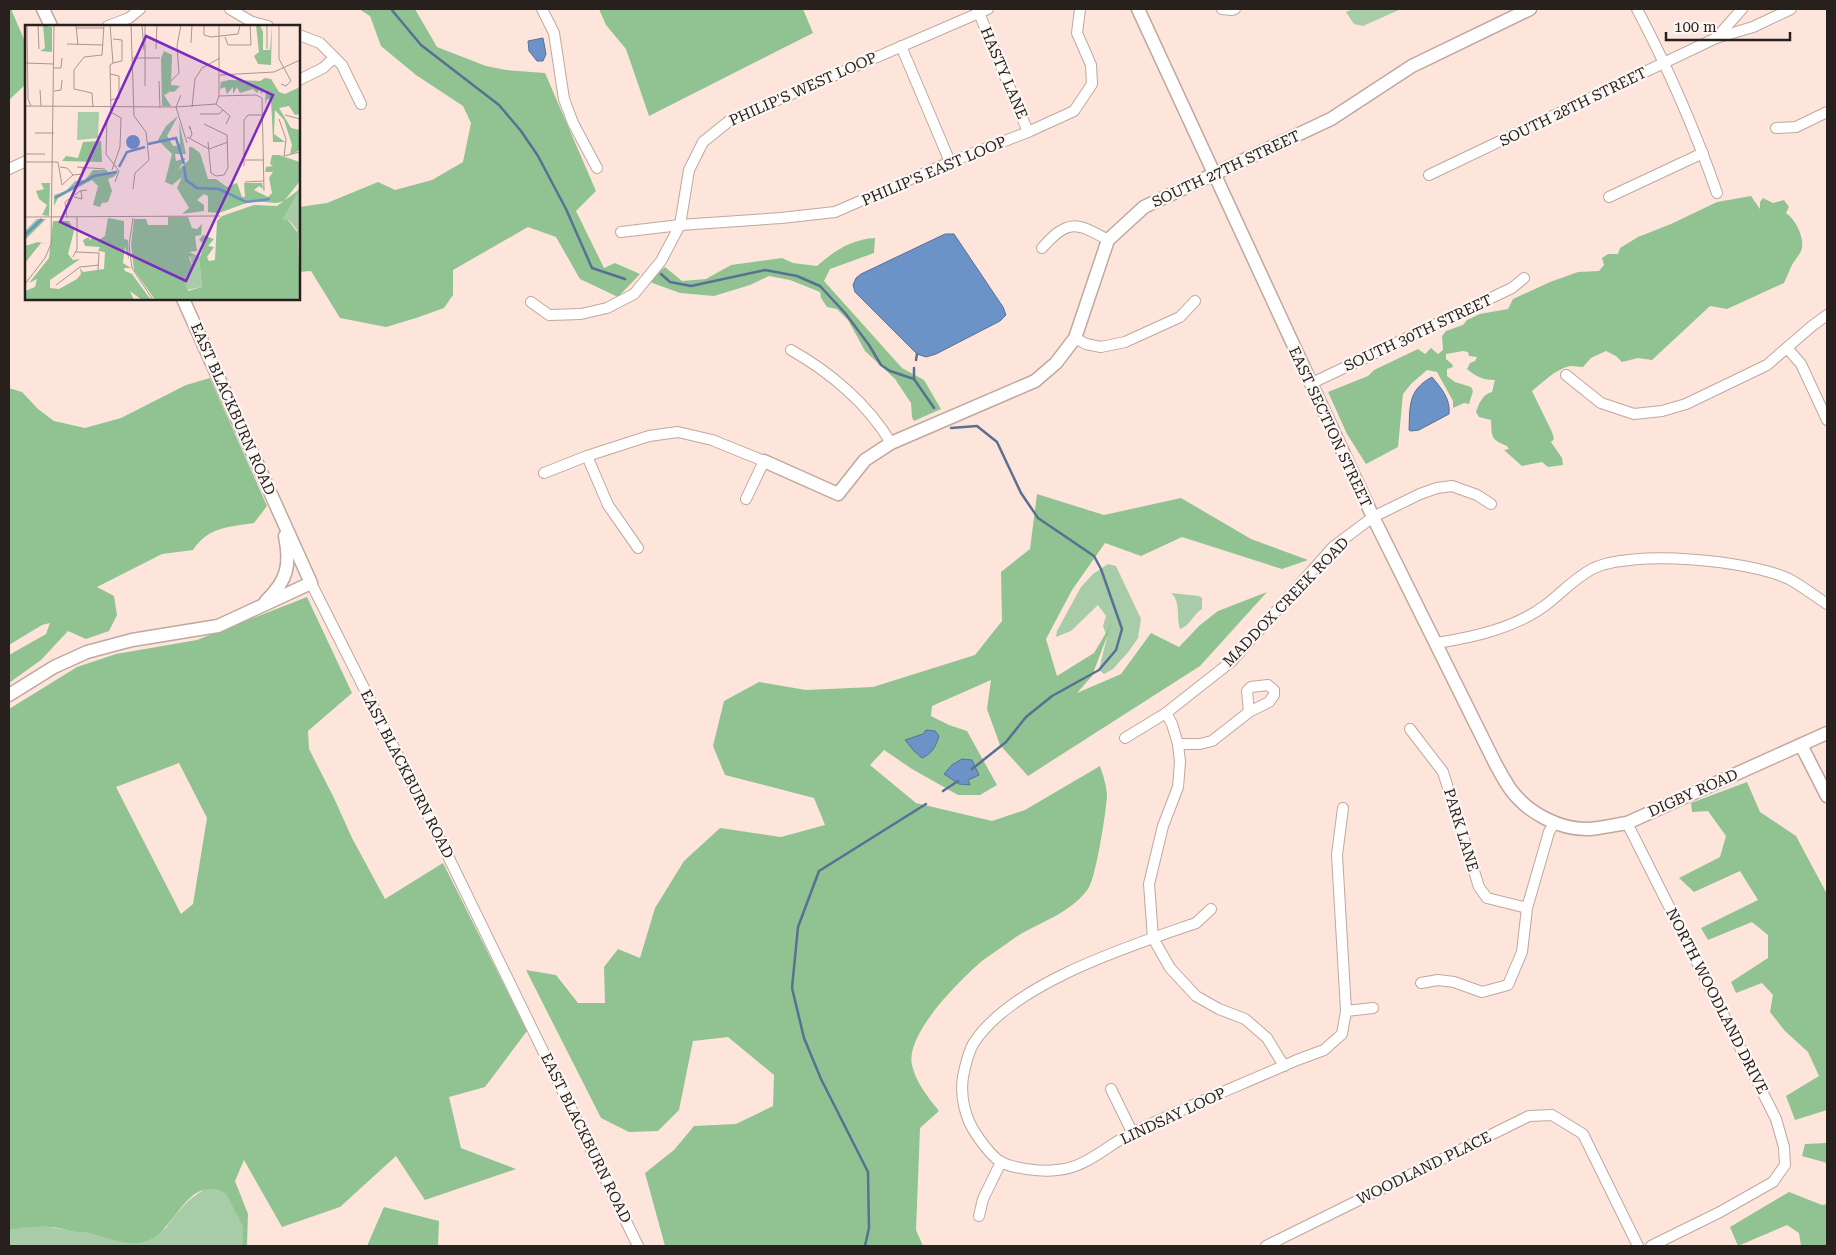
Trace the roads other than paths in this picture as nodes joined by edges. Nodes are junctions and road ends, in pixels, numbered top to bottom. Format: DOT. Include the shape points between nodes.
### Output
graph roads {
  1 [pos="43,9"];
  2 [pos="140,9"];
  3 [pos="230,9"];
  4 [pos="542,9"];
  5 [pos="1080,9"];
  6 [pos="1138,9"];
  7 [pos="1222,9"];
  8 [pos="1235,9"];
  9 [pos="1530,9"];
  10 [pos="1637,9"];
  11 [pos="1742,9"];
  12 [pos="1791,9"];
  13 [pos="983,11"];
  14 [pos="251,24"];
  15 [pos="51,25"];
  16 [pos="111,25"];
  17 [pos="300,35"];
  18 [pos="1716,38"];
  19 [pos="901,46"];
  20 [pos="334,58"];
  21 [pos="1664,63"];
  22 [pos="300,80"];
  23 [pos="361,104"];
  24 [pos="1827,112"];
  25 [pos="1776,128"];
  26 [pos="1028,132"];
  27 [pos="1703,153"];
  28 [pos="25,161"];
  29 [pos="950,162"];
  30 [pos="597,168"];
  31 [pos="9,169"];
  32 [pos="1214,175"];
  33 [pos="1429,175"];
  34 [pos="1717,193"];
  35 [pos="1610,197"];
  36 [pos="680,225"];
  37 [pos="620,232"];
  38 [pos="1108,240"];
  39 [pos="1042,248"];
  40 [pos="1524,278"];
  41 [pos="183,300"];
  42 [pos="1195,301"];
  43 [pos="531,302"];
  44 [pos="1827,315"];
  45 [pos="1074,338"];
  46 [pos="1787,348"];
  47 [pos="791,350"];
  48 [pos="1566,375"];
  49 [pos="1310,384"];
  50 [pos="1827,420"];
  51 [pos="891,443"];
  52 [pos="587,456"];
  53 [pos="764,461"];
  54 [pos="544,473"];
  55 [pos="746,499"];
  56 [pos="1491,504"];
  57 [pos="282,517"];
  58 [pos="1373,517"];
  59 [pos="638,548"];
  60 [pos="311,583"];
  61 [pos="1827,604"];
  62 [pos="260,607"];
  63 [pos="1437,643"];
  64 [pos="9,695"];
  65 [pos="1249,712"];
  66 [pos="1166,713"];
  67 [pos="1410,729"];
  68 [pos="1827,733"];
  69 [pos="1125,738"];
  70 [pos="1178,744"];
  71 [pos="1801,745"];
  72 [pos="1827,796"];
  73 [pos="1343,808"];
  74 [pos="1554,822"];
  75 [pos="1627,823"];
  76 [pos="1527,908"];
  77 [pos="1211,909"];
  78 [pos="1153,938"];
  79 [pos="1421,983"];
  80 [pos="1373,1008"];
  81 [pos="1346,1011"];
  82 [pos="1284,1066"];
  83 [pos="1111,1089"];
  84 [pos="1132,1132"];
  85 [pos="1001,1162"];
  86 [pos="979,1216"];
  87 [pos="638,1246"];
  88 [pos="1266,1246"];
  89 [pos="1638,1246"];
  90 [pos="1651,1246"];
  1 -- 15 [label="street"];
  2 -- 16 [label="street" via="130,18"];
  3 -- 14 [label="street"];
  4 -- 30 [label="street" via="554,34 564,99"];
  5 -- 26 [label="street, PHILIP'S EAST LOOP" via="1076,33 1092,65 1092,84 1074,111"];
  6 -- 32 [label="street, EAST SECTION STREET"];
  7 -- 8 [label="street"];
  9 -- 32 [label="street, SOUTH 27TH STREET" via="1412,66 1331,119"];
  10 -- 21 [label="street"];
  11 -- 18 [label="street, SOUTH 28TH STREET"];
  12 -- 18 [label="street, SOUTH 28TH STREET" via="1753,27"];
  13 -- 19 [label="street, PHILIP'S WEST LOOP"];
  13 -- 26 [label="street, HASTY LANE"];
  17 -- 20 [label="street" via="320,44"];
  18 -- 21 [label="street, SOUTH 28TH STREET"];
  19 -- 29 [label="street"];
  19 -- 36 [label="street, PHILIP'S WEST LOOP" via="728,121 709,136 688,170"];
  20 -- 22 [label="street" via="323,68"];
  20 -- 23 [label="street" via="347,73"];
  21 -- 27 [label="street"];
  21 -- 33 [label="street, SOUTH 28TH STREET"];
  24 -- 25 [label="street" via="1796,127"];
  26 -- 29 [label="street, PHILIP'S EAST LOOP"];
  27 -- 34 [label="street"];
  27 -- 35 [label="street"];
  28 -- 31 [label="street"];
  29 -- 36 [label="street, PHILIP'S EAST LOOP" via="835,212"];
  32 -- 38 [label="street, SOUTH 27TH STREET" via="1144,207"];
  32 -- 49 [label="street, EAST SECTION STREET"];
  36 -- 37 [label="street, PHILIP'S EAST LOOP"];
  36 -- 43 [label="street, PHILIP'S WEST LOOP" via="661,261 634,294 607,308 581,314 549,315"];
  38 -- 39 [label="street" via="1086,227 1072,227 1056,233"];
  38 -- 45 [label="street, SOUTH 27TH STREET"];
  40 -- 49 [label="street, SOUTH 30TH STREET" via="1512,288"];
  41 -- 57 [label="street, EAST BLACKBURN ROAD"];
  42 -- 45 [label="street" via="1180,317 1125,342 1101,347"];
  44 -- 46 [label="street"];
  45 -- 51 [label="street, SOUTH 27TH STREET" via="1056,363 1035,381"];
  46 -- 48 [label="street" via="1767,365 1686,404 1662,412 1634,414 1601,404"];
  46 -- 50 [label="street" via="1801,364"];
  47 -- 51 [label="street" via="816,364 866,409"];
  49 -- 58 [label="street, EAST SECTION STREET"];
  51 -- 53 [label="street, SOUTH 27TH STREET" via="865,460 838,494"];
  52 -- 53 [label="street" via="649,436 678,432 712,440"];
  52 -- 54 [label="street"];
  52 -- 59 [label="street" via="608,505"];
  53 -- 55 [label="street"];
  56 -- 58 [label="street, MADDOX CREEK ROAD" via="1477,494 1452,486 1420,494"];
  57 -- 60 [label="street, EAST BLACKBURN ROAD"];
  57 -- 62 [label="street" via="288,548 287,568 282,584"];
  58 -- 63 [label="street, EAST SECTION STREET"];
  58 -- 66 [label="street, MADDOX CREEK ROAD" via="1333,547 1232,661"];
  60 -- 62 [label="street"];
  60 -- 87 [label="street, EAST BLACKBURN ROAD"];
  61 -- 63 [label="street" via="1788,579 1746,566 1677,558 1619,560 1592,569 1529,616 1499,629"];
  62 -- 64 [label="street" via="218,626 132,640 88,652 54,667"];
  63 -- 74 [label="street, EAST SECTION STREET" via="1510,790"];
  65 -- 70 [label="street" via="1212,742"];
  66 -- 69 [label="street, MADDOX CREEK ROAD"];
  66 -- 70 [label="street"];
  67 -- 76 [label="street, PARK LANE" via="1443,772 1479,887 1487,898"];
  68 -- 71 [label="street, DIGBY ROAD"];
  70 -- 78 [label="street" via="1178,787 1163,826 1149,884"];
  71 -- 72 [label="street"];
  71 -- 75 [label="street, DIGBY ROAD"];
  73 -- 81 [label="street, LINDSAY LOOP" via="1337,855"];
  74 -- 75 [label="street, DIGBY ROAD" via="1588,829"];
  74 -- 76 [label="street"];
  75 -- 90 [label="street, NORTH WOODLAND DRIVE" via="1776,1118 1784,1147 1785,1165 1773,1182"];
  76 -- 79 [label="street" via="1522,952 1508,985 1482,992 1454,982"];
  77 -- 78 [label="street, LINDSAY LOOP" via="1196,923"];
  78 -- 82 [label="street" via="1170,968 1196,996 1244,1019 1267,1038"];
  78 -- 85 [label="street, LINDSAY LOOP" via="1077,967 1046,984 992,1023 973,1045 961,1087 964,1105 970,1125 982,1144"];
  80 -- 81 [label="street"];
  81 -- 82 [label="street, LINDSAY LOOP" via="1342,1034 1324,1050"];
  82 -- 84 [label="street, LINDSAY LOOP"];
  83 -- 84 [label="street"];
  84 -- 85 [label="street, LINDSAY LOOP" via="1079,1166 1037,1171"];
  85 -- 86 [label="street" via="983,1199"];
  88 -- 89 [label="street, WOODLAND PLACE" via="1529,1116 1552,1115 1583,1134"];
}
